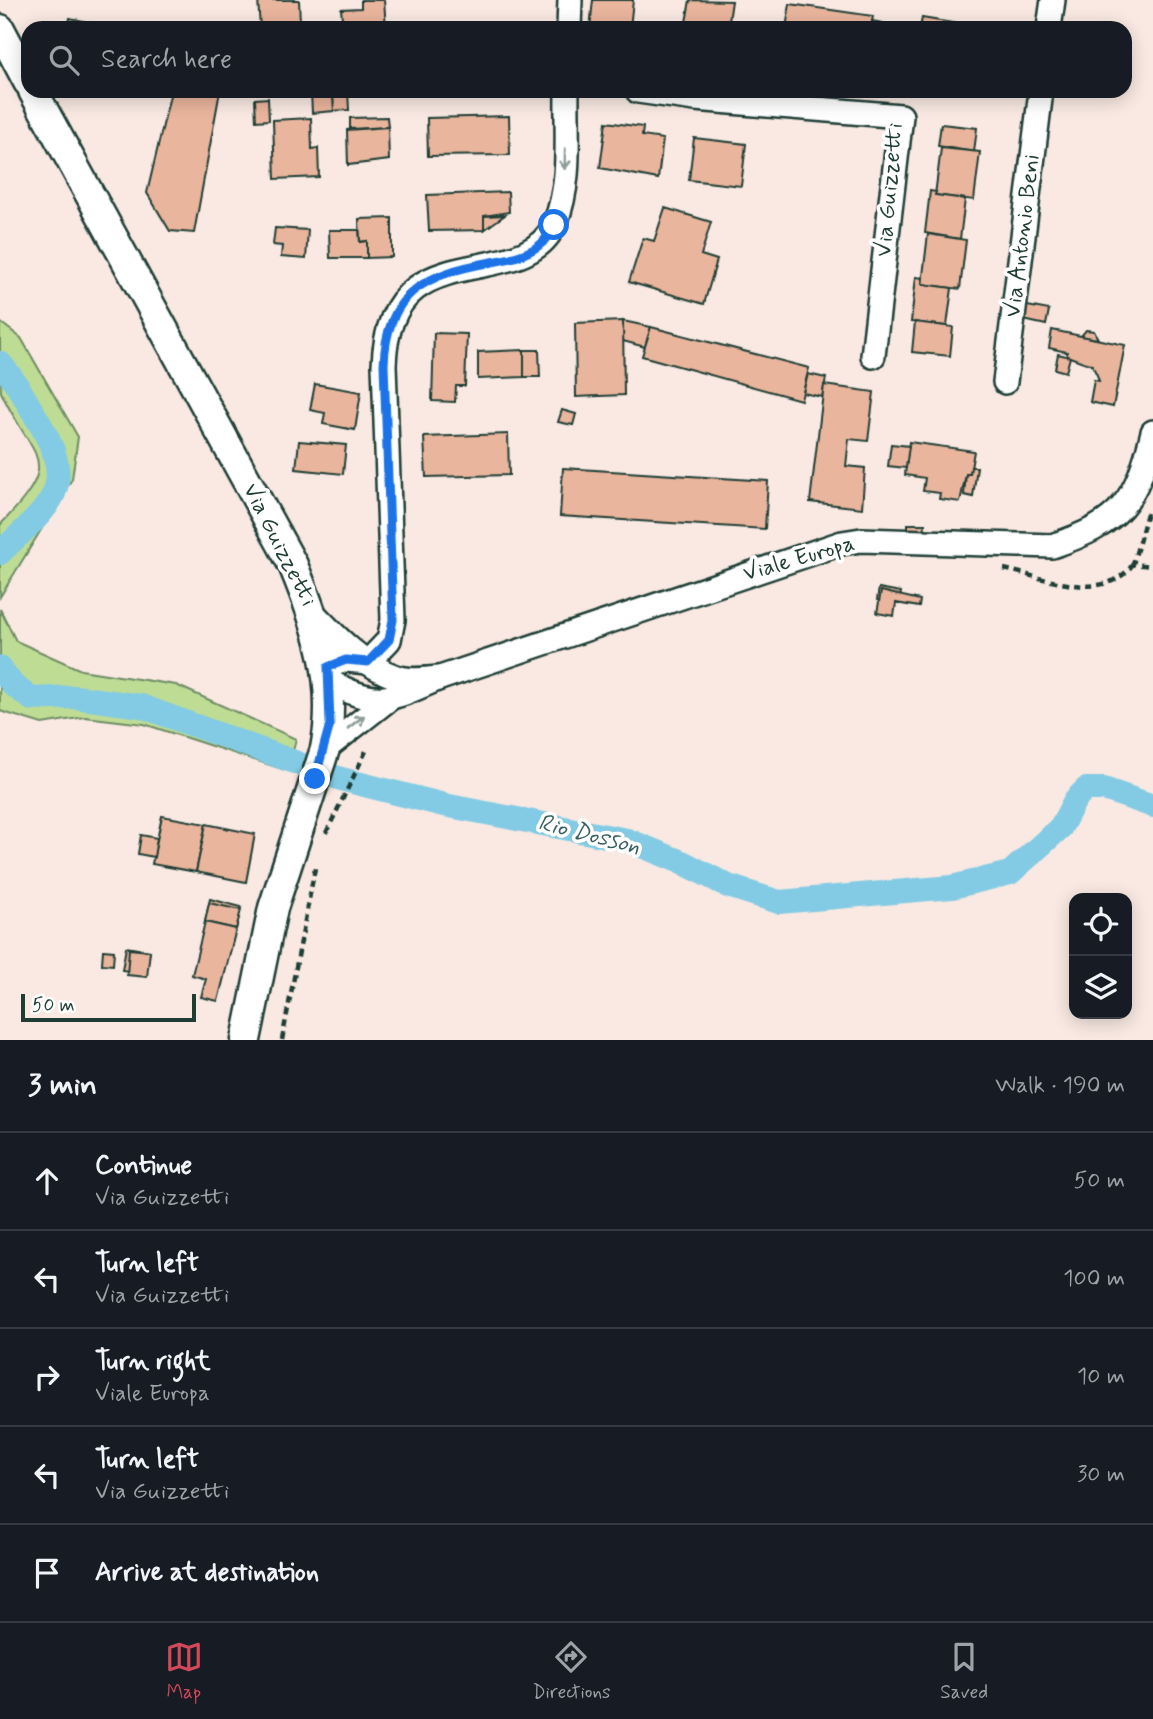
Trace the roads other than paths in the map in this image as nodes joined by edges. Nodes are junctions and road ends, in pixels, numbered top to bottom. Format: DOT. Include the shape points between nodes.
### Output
graph roads {
  1 [pos="570,0"];
  2 [pos="1053,0"];
  3 [pos="569,21"];
  4 [pos="1050,21"];
  5 [pos="0,29"];
  6 [pos="21,69"];
  7 [pos="37,98"];
  8 [pos="567,98"];
  9 [pos="688,98"];
  10 [pos="1040,98"];
  11 [pos="873,356"];
  12 [pos="1005,382"];
  13 [pos="1153,432"];
  14 [pos="313,613"];
  15 [pos="368,662"];
  16 [pos="329,674"];
  17 [pos="440,678"];
  18 [pos="389,699"];
  19 [pos="325,749"];
  20 [pos="246,1040"];
  1 -- 3 [label="street"];
  2 -- 4 [label="street"];
  5 -- 6 [label="street"];
  7 -- 14 [label="street, Via Guizzetti" via="293,565"];
  8 -- 15 [label="street, one-way" via="565,192 554,225 541,244 512,258 426,282 395,309 384,338 393,620 389,640"];
  9 -- 11 [label="street, Via Guizzetti" via="901,116"];
  10 -- 12 [label="street, Via Antonio Beni"];
  13 -- 17 [label="street, Viale Europa" via="1130,500 1108,522 1080,537 1052,546 842,543"];
  14 -- 15 [label="street, Viale Europa"];
  14 -- 16 [label="street, Via Guizzetti"];
  15 -- 16 [label="street" via="346,660"];
  15 -- 17 [label="street, Viale Europa" via="396,677"];
  16 -- 18 [label="street, Viale Europa" via="354,695"];
  16 -- 19 [label="street, Via Guizzetti" via="330,724"];
  17 -- 18 [label="street, Viale Europa"];
  19 -- 18 [label="street, Viale Europa, one-way"];
  19 -- 20 [label="street, Via Guizzetti" via="273,908"];
}
